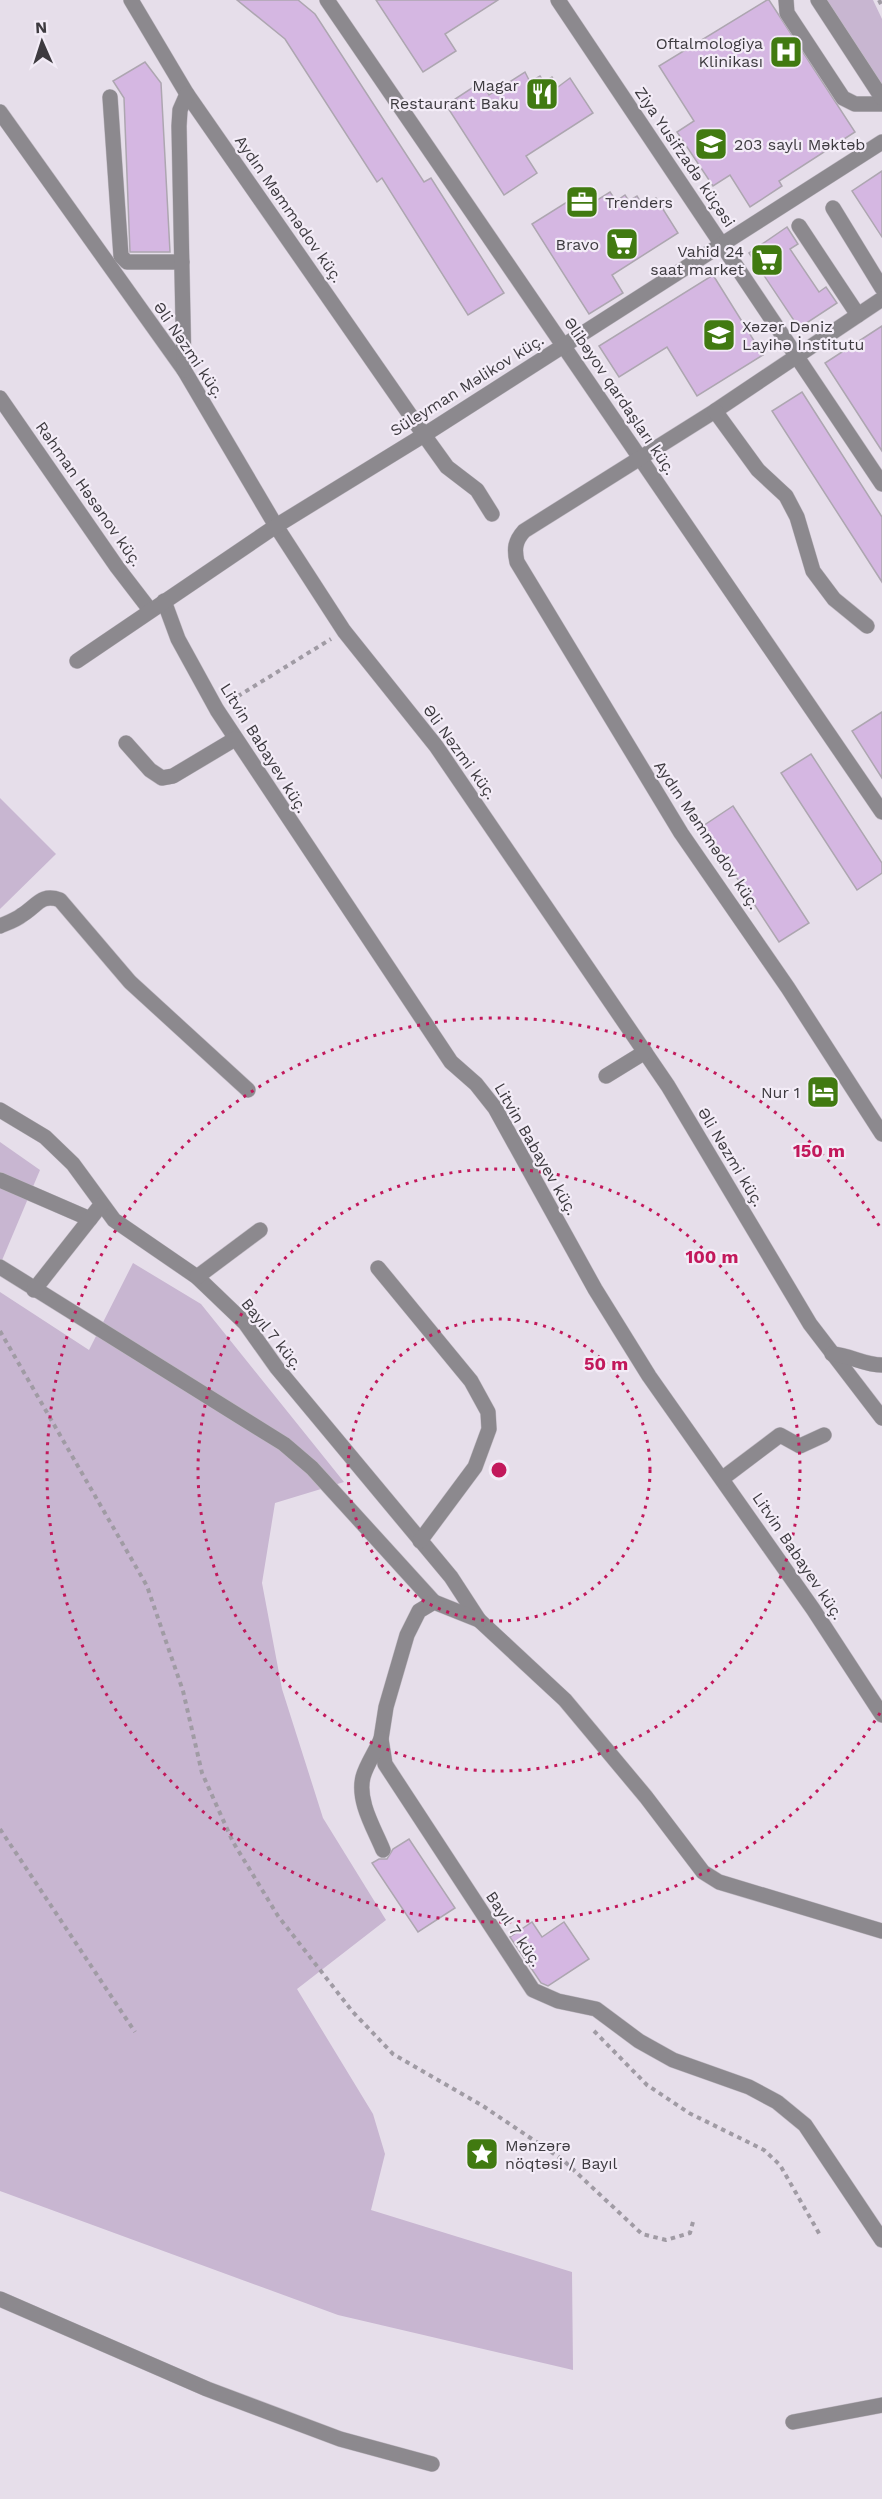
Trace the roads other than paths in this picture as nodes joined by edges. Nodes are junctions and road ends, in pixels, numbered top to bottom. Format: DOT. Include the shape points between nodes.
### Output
graph roads {
  1 [pos="131,0"];
  2 [pos="327,0"];
  3 [pos="558,0"];
  4 [pos="786,0"];
  5 [pos="818,0"];
  6 [pos="187,94"];
  7 [pos="110,97"];
  8 [pos="882,98"];
  9 [pos="882,104"];
  10 [pos="0,112"];
  11 [pos="882,142"];
  12 [pos="833,208"];
  13 [pos="799,226"];
  14 [pos="723,246"];
  15 [pos="182,262"];
  16 [pos="882,288"];
  17 [pos="882,299"];
  18 [pos="858,315"];
  19 [pos="564,346"];
  20 [pos="796,356"];
  21 [pos="184,370"];
  22 [pos="0,398"];
  23 [pos="715,411"];
  24 [pos="424,435"];
  25 [pos="641,458"];
  26 [pos="882,484"];
  27 [pos="492,514"];
  28 [pos="276,526"];
  29 [pos="164,601"];
  30 [pos="150,610"];
  31 [pos="867,626"];
  32 [pos="77,661"];
  33 [pos="235,739"];
  34 [pos="126,743"];
  35 [pos="882,812"];
  36 [pos="0,926"];
  37 [pos="645,1052"];
  38 [pos="606,1076"];
  39 [pos="248,1090"];
  40 [pos="0,1110"];
  41 [pos="882,1134"];
  42 [pos="0,1180"];
  43 [pos="101,1205"];
  44 [pos="90,1219"];
  45 [pos="260,1230"];
  46 [pos="0,1267"];
  47 [pos="378,1269"];
  48 [pos="197,1277"];
  49 [pos="34,1290"];
  50 [pos="832,1354"];
  51 [pos="882,1365"];
  52 [pos="882,1418"];
  53 [pos="824,1435"];
  54 [pos="723,1478"];
  55 [pos="420,1541"];
  56 [pos="434,1602"];
  57 [pos="479,1620"];
  58 [pos="882,1715"];
  59 [pos="381,1739"];
  60 [pos="383,1850"];
  61 [pos="882,1931"];
  62 [pos="882,2240"];
  63 [pos="0,2299"];
  64 [pos="882,2405"];
  65 [pos="793,2422"];
  66 [pos="432,2464"];
  1 -- 6 [label="street, Aydın Məmmədov küç."];
  2 -- 19 [label="street, Əlibəyov qardaşları küç."];
  3 -- 14 [label="street, Ziya Yusifzadə küçəsi"];
  4 -- 9 [label="street" via="787,13 843,98 855,104"];
  5 -- 8 [label="street"];
  6 -- 15 [label="street" via="179,126"];
  6 -- 24 [label="street, Aydın Məmmədov küç."];
  7 -- 15 [label="street" via="121,256 127,262"];
  10 -- 21 [label="street, Əli Nəzmi küç."];
  11 -- 14 [label="street, Süleyman Məlikov küç."];
  12 -- 16 [label="street"];
  13 -- 18 [label="street"];
  14 -- 19 [label="street, Süleyman Məlikov küç."];
  14 -- 20 [label="street, Ziya Yusifzadə küçəsi"];
  15 -- 21 [label="street"];
  17 -- 18 [label="street"];
  18 -- 20 [label="street"];
  19 -- 24 [label="street, Süleyman Məlikov küç."];
  19 -- 25 [label="street, Əlibəyov qardaşları küç."];
  20 -- 23 [label="street"];
  20 -- 26 [label="street, Ziya Yusifzadə küçəsi"];
  21 -- 28 [label="street, Əli Nəzmi küç."];
  22 -- 30 [label="street, Rəhman Həsənov küç."];
  23 -- 25 [label="street"];
  23 -- 31 [label="street" via="758,470 786,496 813,570 834,598"];
  24 -- 27 [label="street, Aydın Məmmədov küç." via="447,467 477,490"];
  24 -- 28 [label="street, Süleyman Məlikov küç."];
  25 -- 35 [label="street, Əlibəyov qardaşları küç."];
  25 -- 41 [label="street, Aydın Məmmədov küç." via="524,531 514,549 517,562 649,783"];
  28 -- 29 [label="street, Süleyman Məlikov küç."];
  28 -- 37 [label="street, Əli Nəzmi küç." via="344,631 436,746"];
  29 -- 30 [label="street, Süleyman Məlikov küç."];
  29 -- 33 [label="street, Litvin Babayev küç." via="177,639"];
  30 -- 32 [label="street, Süleyman Məlikov küç."];
  33 -- 34 [label="street" via="173,776 162,778"];
  33 -- 54 [label="street, Litvin Babayev küç." via="451,1062 495,1108 595,1289 650,1376"];
  36 -- 39 [label="street" via="23,915 43,898 60,900 130,982"];
  37 -- 38 [label="street"];
  37 -- 50 [label="street, Əli Nəzmi küç." via="797,1304"];
  40 -- 43 [label="street, Bayıl 7 küç." via="45,1137 73,1164"];
  42 -- 44 [label="street"];
  43 -- 44 [label="street"];
  43 -- 48 [label="street, Bayıl 7 küç." via="114,1220"];
  44 -- 49 [label="street"];
  45 -- 48 [label="street"];
  46 -- 49 [label="street"];
  47 -- 55 [label="street" via="471,1381 488,1412 489,1429 475,1467"];
  48 -- 55 [label="street, Bayıl 7 küç." via="245,1323 277,1368"];
  49 -- 56 [label="street" via="284,1444 312,1468"];
  50 -- 51 [label="street" via="867,1365"];
  50 -- 52 [label="street, Əli Nəzmi küç."];
  53 -- 54 [label="street" via="800,1446 780,1435"];
  54 -- 58 [label="street, Litvin Babayev küç."];
  55 -- 57 [label="street, Bayıl 7 küç." via="451,1577"];
  56 -- 57 [label="street, Bayıl 7 küç."];
  56 -- 59 [label="street, Bayıl 7 küç." via="419,1611 407,1635"];
  57 -- 61 [label="street, Bayıl 7 küç." via="565,1701 703,1872 719,1882"];
  59 -- 60 [label="street" via="363,1777 362,1790 363,1802"];
  59 -- 62 [label="street, Bayıl 7 küç." via="385,1764 395,1781 533,1990 558,2001 596,2009 673,2060 749,2087 777,2102 806,2125"];
  63 -- 66 [label="street" via="207,2389 340,2439"];
  64 -- 65 [label="street"];
}
